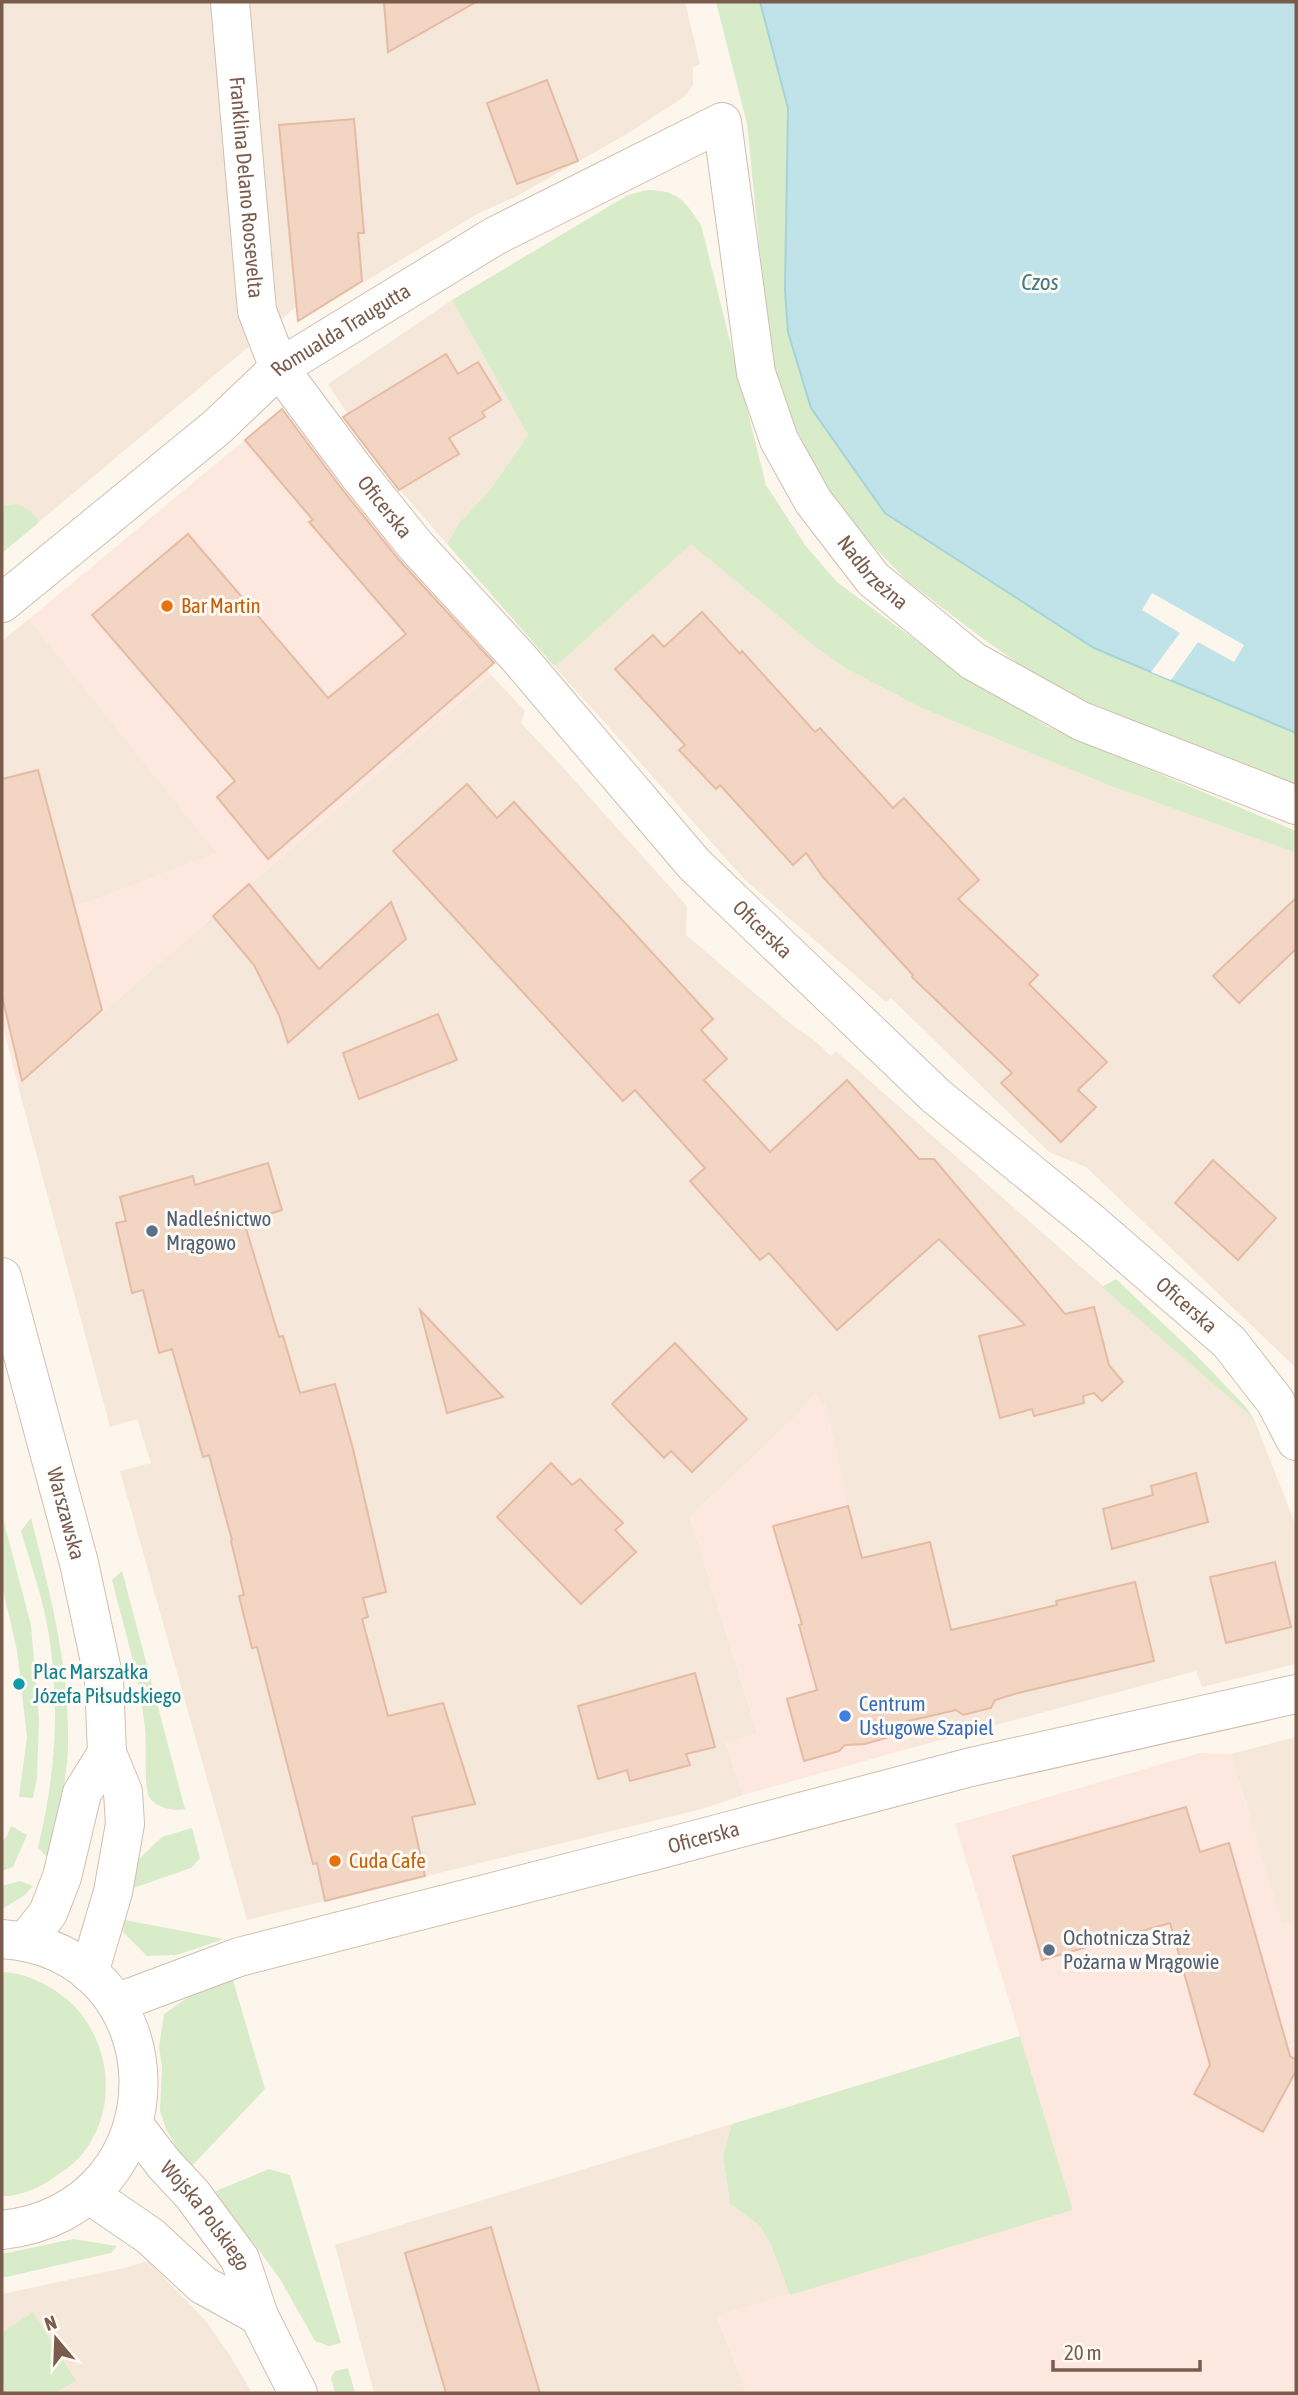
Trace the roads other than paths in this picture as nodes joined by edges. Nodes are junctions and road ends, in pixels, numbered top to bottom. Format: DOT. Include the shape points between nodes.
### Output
graph roads {
  1 [pos="230,2"];
  2 [pos="722,122"];
  3 [pos="279,368"];
  4 [pos="2,603"];
  5 [pos="1296,805"];
  6 [pos="2,1276"];
  7 [pos="1296,1441"];
  8 [pos="1296,1694"];
  9 [pos="107,1753"];
  10 [pos="14,1940"];
  11 [pos="89,1973"];
  12 [pos="116,2003"];
  13 [pos="134,2125"];
  14 [pos="90,2195"];
  15 [pos="2,2230"];
  16 [pos="259,2316"];
  17 [pos="298,2393"];
  1 -- 3 [label="street, Franklina Delano Roosevelta" via="257,311"];
  2 -- 3 [label="street, Romualda Traugutta" via="495,236"];
  2 -- 5 [label="street, Nadbrzeżna" via="756,373 767,407 779,440 813,500 873,579 973,661 1081,720"];
  3 -- 4 [label="street, Romualda Traugutta" via="217,427"];
  3 -- 7 [label="street, Oficerska" via="416,546 694,864 936,1096 1094,1224 1229,1342 1275,1401"];
  6 -- 9 [label="street, Warszawska" via="79,1563 104,1680"];
  8 -- 12 [label="street, Oficerska" via="971,1767 252,1953"];
  9 -- 10 [label="street" via="82,1793 62,1877 48,1913"];
  9 -- 11 [label="street, Warszawska" via="123,1792 125,1824 113,1892"];
  10 -- 11 [label="street" via="59,1953"];
  11 -- 12 [label="street"];
  12 -- 13 [label="street" via="133,2042 140,2083"];
  13 -- 14 [label="street" via="117,2163"];
  13 -- 16 [label="street, Wojska Polskiego" via="240,2259"];
  14 -- 15 [label="street" via="50,2220"];
  14 -- 16 [label="street, Wojska Polskiego" via="150,2236 203,2285"];
  16 -- 17 [label="street, Wojska Polskiego"];
}
